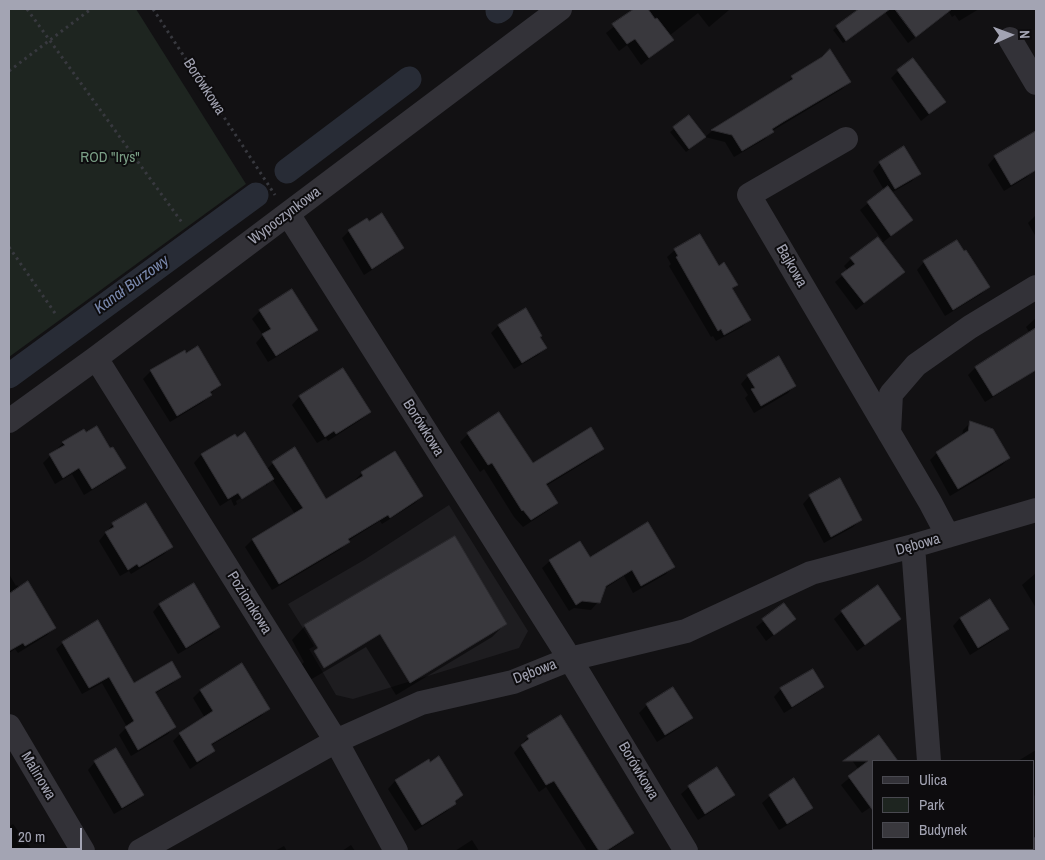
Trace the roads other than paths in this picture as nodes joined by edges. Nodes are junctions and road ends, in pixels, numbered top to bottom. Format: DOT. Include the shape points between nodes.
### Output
graph roads {
  1 [pos="560,9"];
  2 [pos="1010,39"];
  3 [pos="1036,83"];
  4 [pos="846,139"];
  5 [pos="288,214"];
  6 [pos="1036,287"];
  7 [pos="96,358"];
  8 [pos="9,421"];
  9 [pos="889,433"];
  10 [pos="1036,510"];
  11 [pos="948,536"];
  12 [pos="913,546"];
  13 [pos="570,659"];
  14 [pos="9,726"];
  15 [pos="336,741"];
  16 [pos="929,760"];
  17 [pos="83,851"];
  18 [pos="140,851"];
  19 [pos="396,851"];
  20 [pos="686,851"];
  1 -- 5 [label="street, Wypoczynkowa"];
  2 -- 3 [label="street"];
  4 -- 9 [label="street, Bajkowa" via="749,194"];
  5 -- 7 [label="street, Wypoczynkowa"];
  5 -- 13 [label="street, Borówkowa"];
  6 -- 9 [label="street" via="916,365 891,394"];
  7 -- 8 [label="street, Wypoczynkowa"];
  7 -- 15 [label="street, Poziomkowa"];
  9 -- 11 [label="street, Bajkowa"];
  10 -- 11 [label="street, Dębowa"];
  11 -- 12 [label="street, Dębowa"];
  12 -- 13 [label="street, Dębowa" via="811,573 686,631"];
  12 -- 16 [label="street"];
  13 -- 15 [label="street, Dębowa" via="513,682 421,703"];
  13 -- 20 [label="street, Borówkowa"];
  14 -- 17 [label="street, Malinowa"];
  15 -- 18 [label="street, Dębowa"];
  15 -- 19 [label="street, Poziomkowa"];
}
